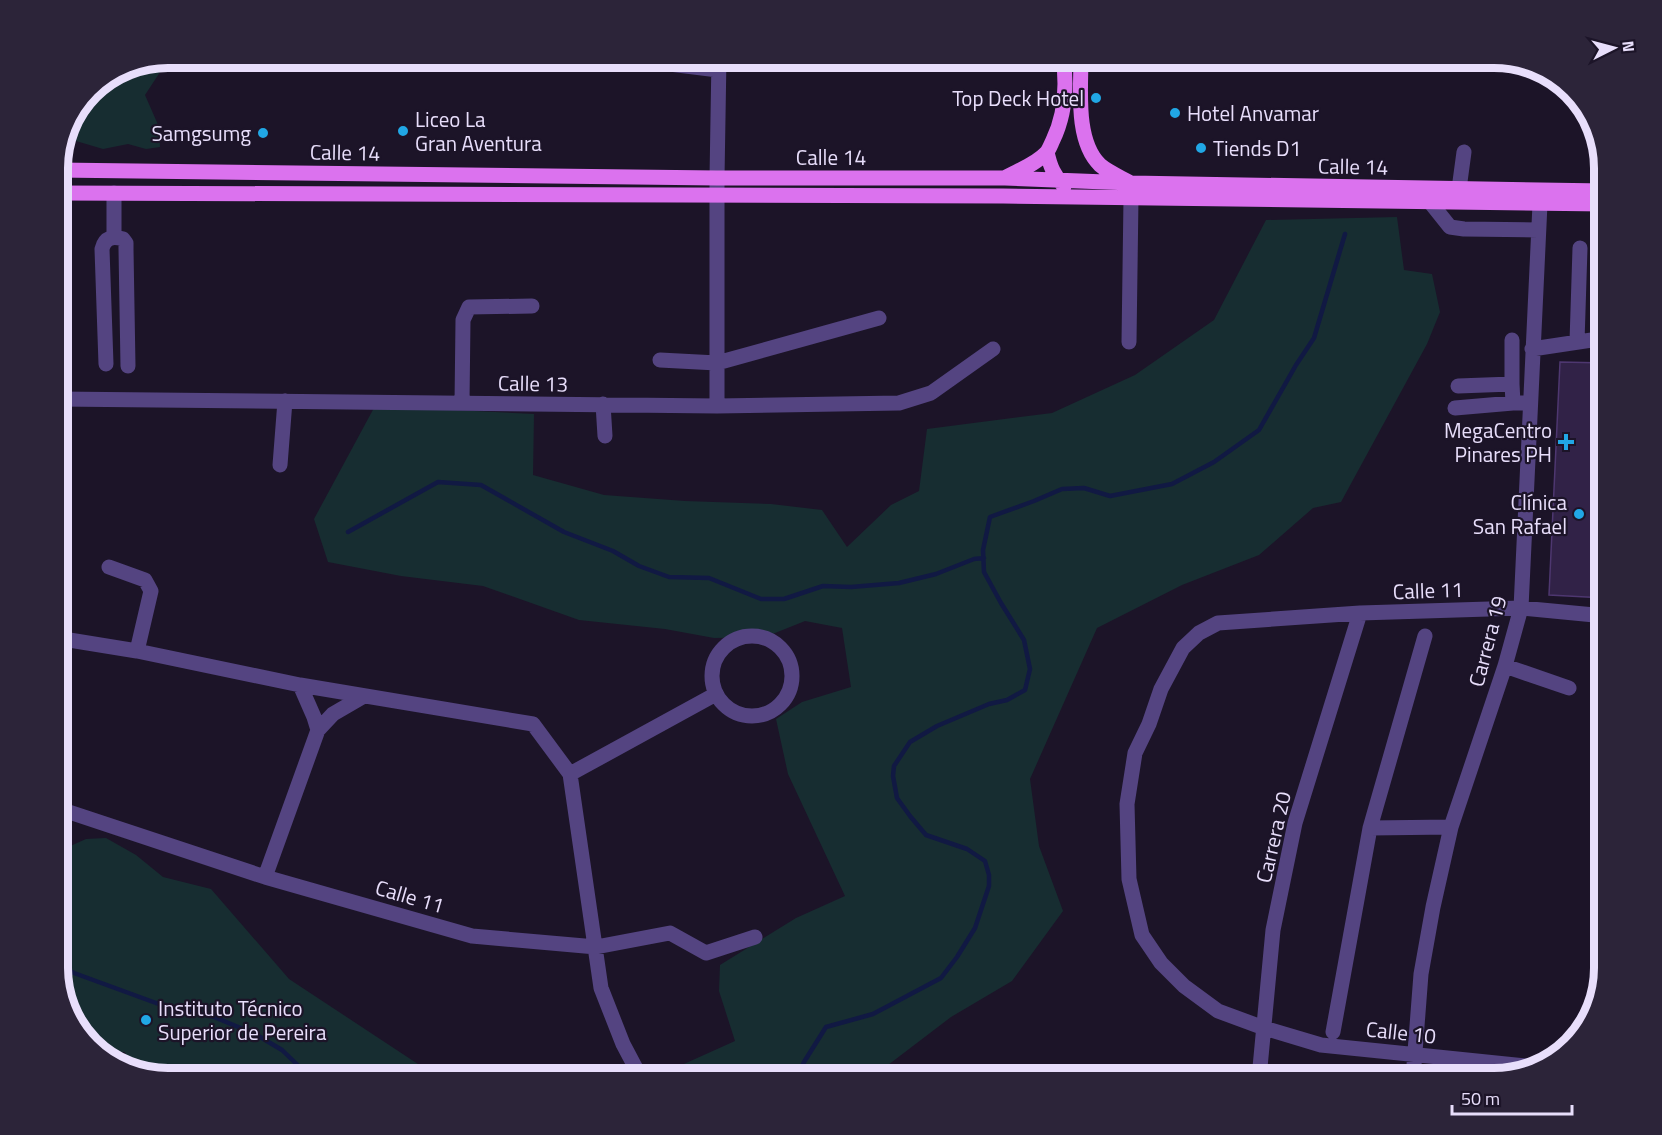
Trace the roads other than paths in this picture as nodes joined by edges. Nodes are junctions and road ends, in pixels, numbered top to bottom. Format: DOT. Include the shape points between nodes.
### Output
graph roads {
  1 [pos="718,68"];
  2 [pos="1065,68"];
  3 [pos="1081,68"];
  4 [pos="1047,152"];
  5 [pos="1464,152"];
  6 [pos="68,170"];
  7 [pos="717,177"];
  8 [pos="1005,178"];
  9 [pos="1058,180"];
  10 [pos="1459,189"];
  11 [pos="1594,190"];
  12 [pos="1131,191"];
  13 [pos="68,193"];
  14 [pos="114,193"];
  15 [pos="717,195"];
  16 [pos="1074,197"];
  17 [pos="1430,202"];
  18 [pos="1540,204"];
  19 [pos="1594,204"];
  20 [pos="1538,230"];
  21 [pos="114,237"];
  22 [pos="1580,248"];
  23 [pos="532,306"];
  24 [pos="879,318"];
  25 [pos="1512,340"];
  26 [pos="1594,340"];
  27 [pos="1129,342"];
  28 [pos="1577,342"];
  29 [pos="993,349"];
  30 [pos="1533,349"];
  31 [pos="660,360"];
  32 [pos="717,363"];
  33 [pos="106,364"];
  34 [pos="128,366"];
  35 [pos="1512,384"];
  36 [pos="1458,386"];
  37 [pos="68,399"];
  38 [pos="285,401"];
  39 [pos="462,403"];
  40 [pos="1513,403"];
  41 [pos="1530,403"];
  42 [pos="603,404"];
  43 [pos="717,406"];
  44 [pos="1455,408"];
  45 [pos="605,436"];
  46 [pos="280,465"];
  47 [pos="109,567"];
  48 [pos="1521,608"];
  49 [pos="1360,613"];
  50 [pos="1594,615"];
  51 [pos="1425,636"];
  52 [pos="68,640"];
  53 [pos="137,651"];
  54 [pos="1505,666"];
  55 [pos="300,686"];
  56 [pos="1569,688"];
  57 [pos="716,694"];
  58 [pos="364,696"];
  59 [pos="318,730"];
  60 [pos="570,774"];
  61 [pos="68,812"];
  62 [pos="1451,827"];
  63 [pos="1370,828"];
  64 [pos="265,877"];
  65 [pos="755,937"];
  66 [pos="596,947"];
  67 [pos="1264,1028"];
  68 [pos="1333,1032"];
  69 [pos="1415,1054"];
  70 [pos="1516,1065"];
  71 [pos="635,1068"];
  72 [pos="1260,1068"];
  73 [pos="1414,1068"];
  1 -- 7 [label="street"];
  2 -- 4 [label="main road" via="1064,107"];
  3 -- 12 [label="main road" via="1085,141 1101,166"];
  4 -- 8 [label="main road"];
  4 -- 9 [label="main road"];
  5 -- 10 [label="street"];
  6 -- 7 [label="main road, Calle 14"];
  7 -- 8 [label="main road, Calle 14"];
  7 -- 15 [label="street"];
  8 -- 9 [label="main road, Calle 14"];
  9 -- 12 [label="main road, Calle 14"];
  9 -- 16 [label="main road"];
  10 -- 11 [label="main road, Calle 14"];
  10 -- 12 [label="main road, Calle 14"];
  12 -- 16 [label="main road, Calle 14"];
  12 -- 17 [label="main road, Calle 14"];
  12 -- 27 [label="street"];
  13 -- 14 [label="main road, Calle 14"];
  14 -- 15 [label="main road, Calle 14"];
  14 -- 21 [label="street"];
  15 -- 16 [label="main road, Calle 14"];
  15 -- 32 [label="street"];
  17 -- 18 [label="main road, Calle 14"];
  17 -- 20 [label="street" via="1450,227"];
  18 -- 19 [label="main road, Calle 14"];
  18 -- 20 [label="street, Carrera 19"];
  20 -- 30 [label="street, Carrera 19"];
  21 -- 33 [label="street" via="102,249"];
  21 -- 34 [label="street" via="123,239 126,249"];
  22 -- 28 [label="street"];
  23 -- 39 [label="street" via="469,307 463,320"];
  24 -- 32 [label="street"];
  25 -- 35 [label="street"];
  26 -- 28 [label="street"];
  28 -- 30 [label="street"];
  29 -- 43 [label="street, Calle 13" via="931,393 898,403"];
  30 -- 41 [label="street, Carrera 19"];
  31 -- 32 [label="street"];
  32 -- 43 [label="street"];
  35 -- 36 [label="street"];
  35 -- 40 [label="street"];
  37 -- 38 [label="street, Calle 13"];
  38 -- 39 [label="street, Calle 13"];
  38 -- 46 [label="street"];
  39 -- 42 [label="street, Calle 13"];
  40 -- 41 [label="street"];
  40 -- 44 [label="street"];
  41 -- 48 [label="street, Carrera 19"];
  42 -- 43 [label="street, Calle 13"];
  42 -- 45 [label="street"];
  47 -- 53 [label="street" via="145,580 151,591"];
  48 -- 49 [label="street, Calle 11"];
  48 -- 50 [label="street, Calle 11"];
  48 -- 54 [label="street, Carrera 19"];
  49 -- 67 [label="street, Carrera 20" via="1295,823 1273,930"];
  49 -- 67 [label="street, Calle 11" via="1218,623 1199,633 1183,648 1161,689 1135,753 1126,804 1129,879 1143,935 1161,963 1184,986 1218,1011"];
  51 -- 63 [label="street"];
  52 -- 53 [label="street"];
  53 -- 55 [label="street"];
  54 -- 56 [label="street"];
  54 -- 62 [label="street, Carrera 19"];
  55 -- 58 [label="street"];
  55 -- 59 [label="street"];
  57 -- 57 [label="street" via="735,713 762,715 774,710 790,688 792,674 783,650 772,641 748,635 724,646 712,669"];
  57 -- 60 [label="street"];
  58 -- 59 [label="street" via="333,714"];
  58 -- 60 [label="street" via="533,724"];
  59 -- 64 [label="street"];
  60 -- 66 [label="street"];
  61 -- 64 [label="street, Calle 11"];
  62 -- 63 [label="street"];
  62 -- 69 [label="street, Carrera 19" via="1421,974"];
  63 -- 68 [label="street"];
  64 -- 66 [label="street, Calle 11" via="472,936"];
  65 -- 66 [label="street, Calle 11" via="706,953 670,933"];
  66 -- 71 [label="street" via="602,988"];
  67 -- 69 [label="street, Calle 10" via="1322,1045"];
  67 -- 72 [label="street, Carrera 20"];
  69 -- 70 [label="street, Calle 10"];
  69 -- 73 [label="street, Carrera 19"];
}
